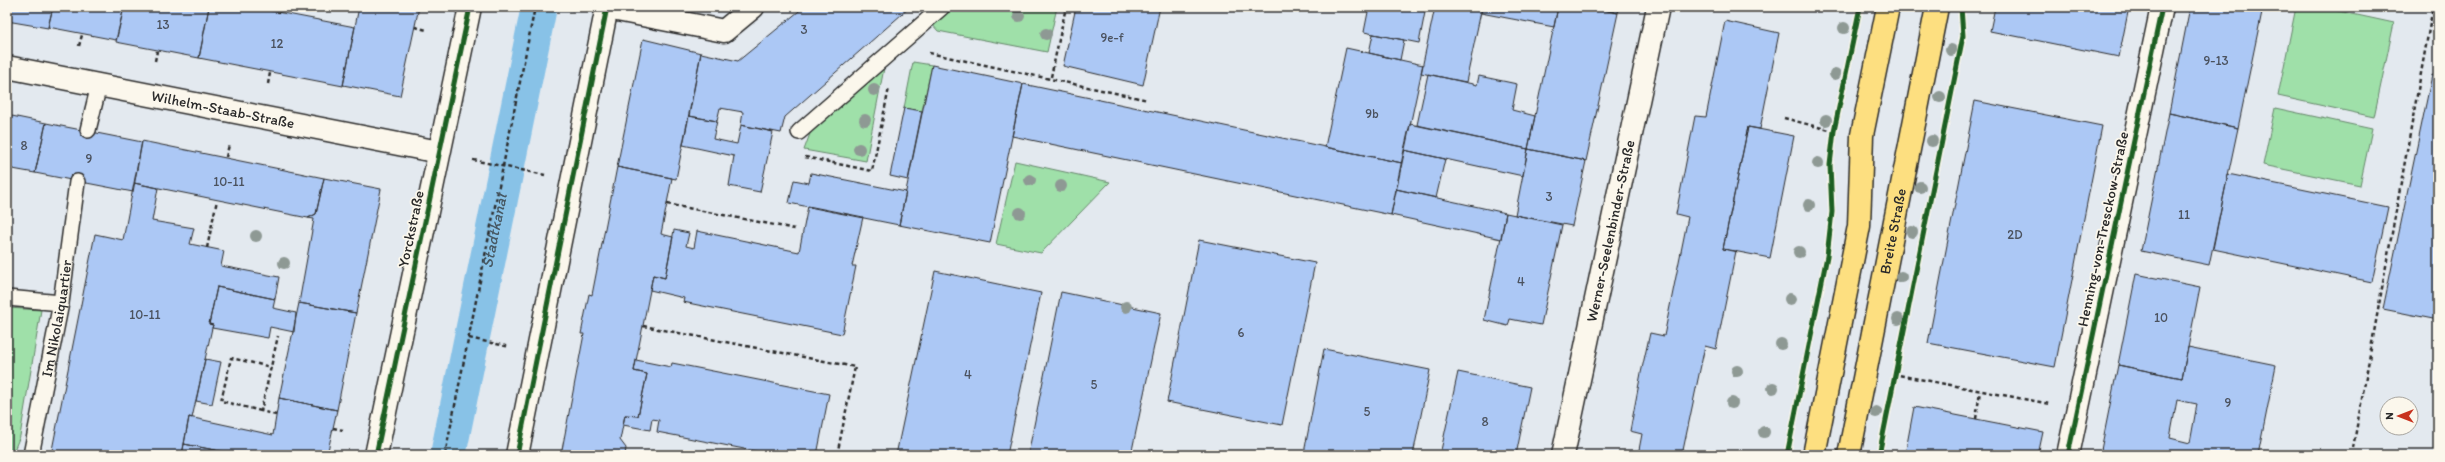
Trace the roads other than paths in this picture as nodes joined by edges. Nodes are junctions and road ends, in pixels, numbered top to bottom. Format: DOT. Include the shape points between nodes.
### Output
graph roads {
  1 [pos="470,7"];
  2 [pos="753,7"];
  3 [pos="942,7"];
  4 [pos="1658,7"];
  5 [pos="1888,7"];
  6 [pos="1936,7"];
  7 [pos="2162,7"];
  8 [pos="607,8"];
  9 [pos="7,67"];
  10 [pos="99,85"];
  11 [pos="88,130"];
  12 [pos="799,132"];
  13 [pos="439,152"];
  14 [pos="77,182"];
  15 [pos="7,298"];
  16 [pos="61,303"];
  17 [pos="31,455"];
  18 [pos="376,455"];
  19 [pos="517,455"];
  20 [pos="1563,455"];
  21 [pos="1814,455"];
  22 [pos="1849,455"];
  23 [pos="2068,455"];
  1 -- 13 [label="street, Yorckstraße"];
  2 -- 8 [label="street" via="724,31"];
  3 -- 12 [label="lane"];
  4 -- 20 [label="street, Werner-Seelenbinder-Straße"];
  5 -- 21 [label="main road" via="1862,134 1859,226"];
  6 -- 22 [label="main road, Breite Straße"];
  7 -- 23 [label="street, Henning-von-Tresckow-Straße"];
  8 -- 19 [label="street"];
  9 -- 10 [label="street, Wilhelm-Staab-Straße"];
  10 -- 11 [label="lane"];
  10 -- 13 [label="street, Wilhelm-Staab-Straße"];
  13 -- 18 [label="street, Yorckstraße"];
  14 -- 16 [label="lane, Im Nikolaiquartier"];
  15 -- 16 [label="lane"];
  16 -- 17 [label="lane, Im Nikolaiquartier"];
}
